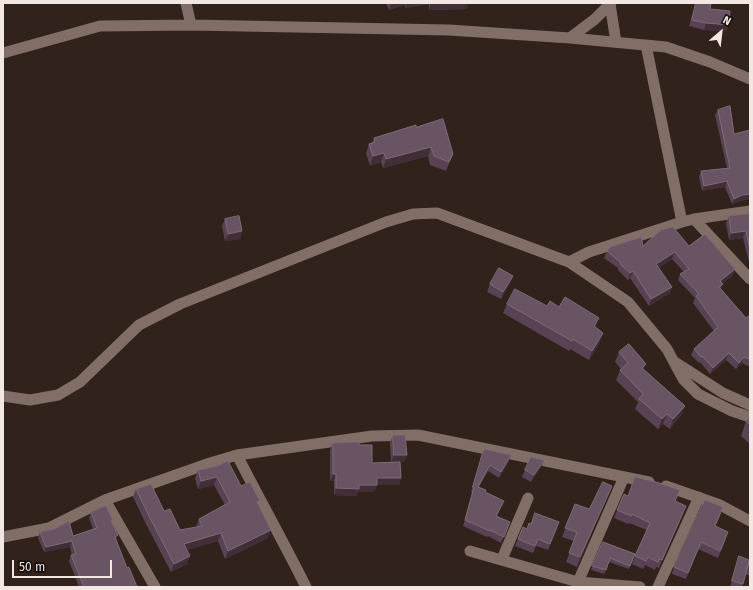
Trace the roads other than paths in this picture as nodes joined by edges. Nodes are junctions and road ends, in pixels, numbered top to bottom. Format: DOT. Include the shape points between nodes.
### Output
graph roads {
  1 [pos="186,3"];
  2 [pos="611,4"];
  3 [pos="191,25"];
  4 [pos="570,38"];
  5 [pos="616,42"];
  6 [pos="646,46"];
  7 [pos="3,53"];
  8 [pos="750,79"];
  9 [pos="750,211"];
  10 [pos="694,219"];
  11 [pos="682,222"];
  12 [pos="569,262"];
  13 [pos="750,280"];
  14 [pos="674,362"];
  15 [pos="3,396"];
  16 [pos="750,405"];
  17 [pos="750,417"];
  18 [pos="237,455"];
  19 [pos="624,477"];
  20 [pos="699,497"];
  21 [pos="528,498"];
  22 [pos="105,500"];
  23 [pos="750,521"];
  24 [pos="3,537"];
  25 [pos="470,551"];
  26 [pos="502,559"];
  27 [pos="578,582"];
  28 [pos="151,586"];
  29 [pos="306,587"];
  30 [pos="640,587"];
  31 [pos="658,587"];
  1 -- 3 [label="street"];
  2 -- 4 [label="street"];
  2 -- 5 [label="street"];
  3 -- 4 [label="street" via="449,30"];
  3 -- 7 [label="street" via="100,26"];
  4 -- 5 [label="street"];
  5 -- 6 [label="street"];
  6 -- 8 [label="street" via="666,47"];
  6 -- 11 [label="street"];
  9 -- 10 [label="street"];
  10 -- 11 [label="street"];
  10 -- 13 [label="street"];
  11 -- 12 [label="street" via="589,252"];
  12 -- 14 [label="street" via="628,302 667,349"];
  12 -- 15 [label="street" via="437,213 413,214 386,222 180,304 139,325 80,382 58,395 30,400"];
  14 -- 16 [label="street" via="723,393"];
  14 -- 17 [label="street" via="683,379 698,394"];
  18 -- 19 [label="street" via="372,436 418,436"];
  18 -- 22 [label="street"];
  18 -- 29 [label="street"];
  19 -- 20 [label="street" via="655,483"];
  19 -- 27 [label="street"];
  20 -- 23 [label="street"];
  20 -- 31 [label="street"];
  21 -- 26 [label="street"];
  22 -- 24 [label="street" via="49,528"];
  22 -- 28 [label="street"];
  25 -- 26 [label="street"];
  26 -- 27 [label="street"];
  27 -- 30 [label="street"];
}
